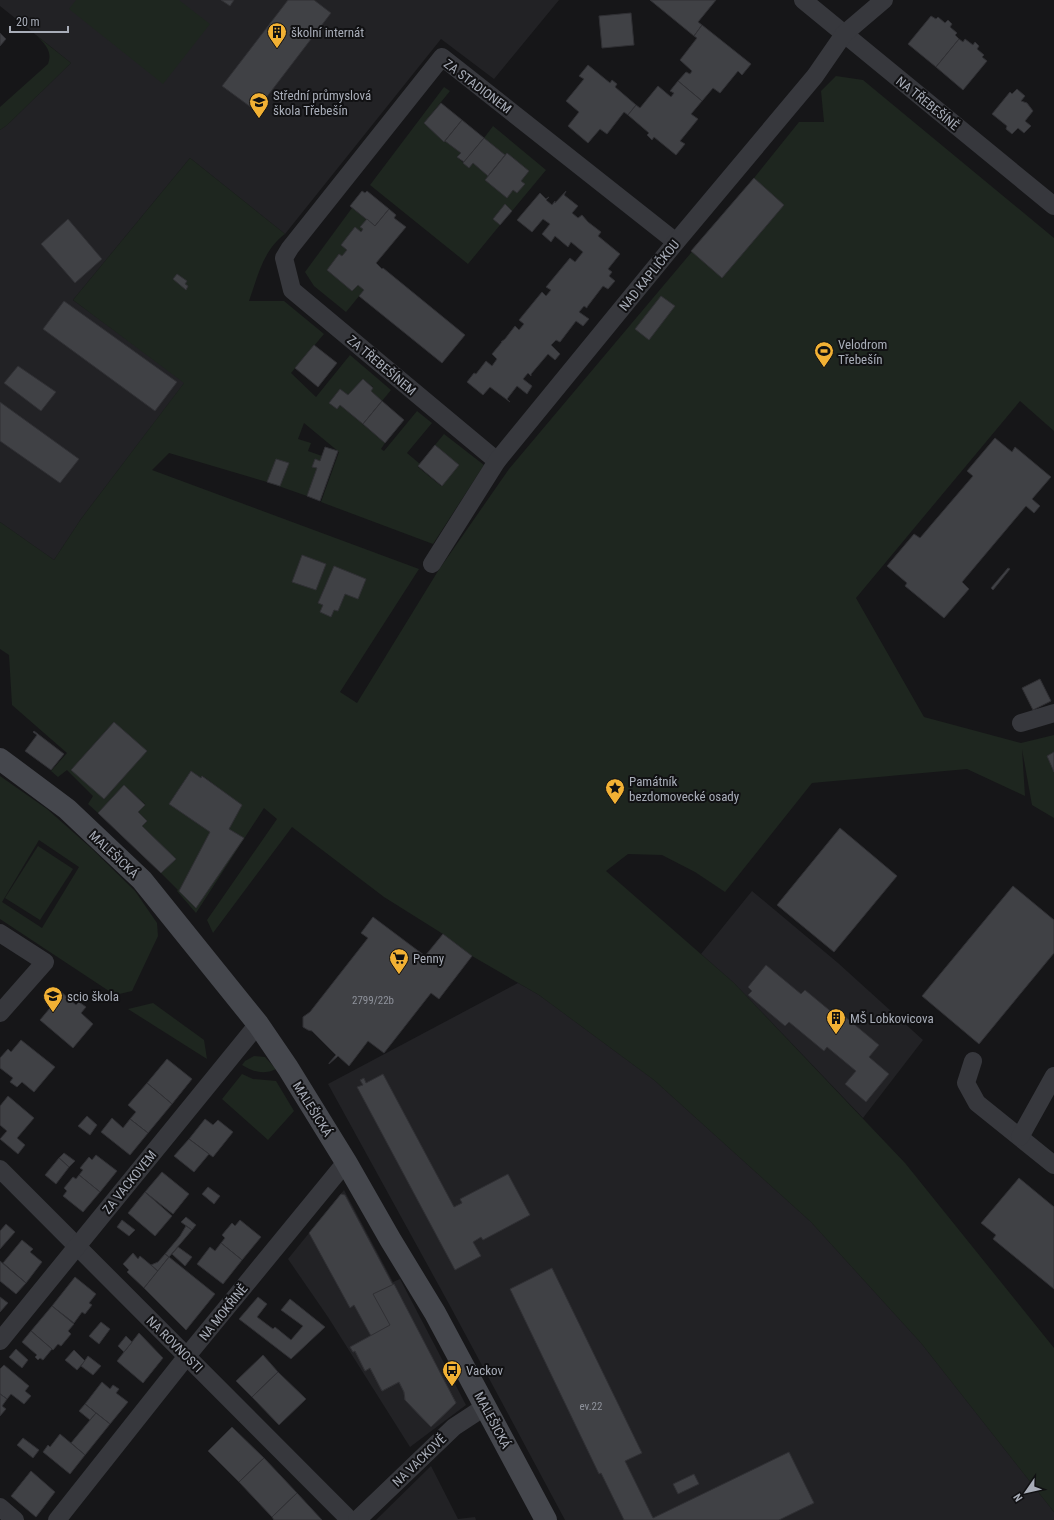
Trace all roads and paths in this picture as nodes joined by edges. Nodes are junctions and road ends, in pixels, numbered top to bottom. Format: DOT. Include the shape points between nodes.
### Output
graph roads {
  1 [pos="803,0"];
  2 [pos="884,0"];
  3 [pos="844,34"];
  4 [pos="1054,206"];
  5 [pos="676,242"];
  6 [pos="284,258"];
  7 [pos="497,461"];
  8 [pos="432,564"];
  9 [pos="1054,713"];
  10 [pos="1021,723"];
  11 [pos="0,759"];
  12 [pos="0,933"];
  13 [pos="0,1013"];
  14 [pos="258,1024"];
  15 [pos="973,1061"];
  16 [pos="1054,1076"];
  17 [pos="1020,1137"];
  18 [pos="346,1162"];
  19 [pos="1054,1166"];
  20 [pos="0,1169"];
  21 [pos="76,1246"];
  22 [pos="0,1341"];
  23 [pos="187,1356"];
  24 [pos="486,1406"];
  25 [pos="0,1507"];
  26 [pos="15,1520"];
  27 [pos="57,1520"];
  28 [pos="350,1520"];
  29 [pos="357,1520"];
  30 [pos="546,1520"];
  1 -- 3 [label="street, NA TŘEBEŠÍNĚ"];
  2 -- 3 [label="street, NAD KAPLIČKOU"];
  3 -- 4 [label="street, NA TŘEBEŠÍNĚ"];
  3 -- 5 [label="street, NAD KAPLIČKOU" via="815,76"];
  5 -- 6 [label="street, ZA STADIONEM" via="442,57"];
  5 -- 7 [label="street, NAD KAPLIČKOU"];
  6 -- 7 [label="street, ZA TŘEBEŠÍNEM" via="292,290"];
  7 -- 8 [label="street, NAD KAPLIČKOU"];
  9 -- 10 [label="street"];
  11 -- 14 [label="street, MALEŠICKÁ" via="66,809 142,880"];
  12 -- 13 [label="street" via="44,962"];
  14 -- 18 [label="street, MALEŠICKÁ"];
  14 -- 21 [label="street, ZA VACKOVEM"];
  15 -- 17 [label="street" via="966,1083 977,1103"];
  16 -- 17 [label="street"];
  17 -- 19 [label="street"];
  18 -- 23 [label="street, NA MOKŘINĚ"];
  18 -- 24 [label="street, MALEŠICKÁ" via="435,1313"];
  20 -- 21 [label="street, NA ROVNOSTI"];
  21 -- 22 [label="street, ZA VACKOVEM"];
  21 -- 23 [label="street, NA ROVNOSTI"];
  23 -- 27 [label="street, NA MOKŘINĚ"];
  23 -- 28 [label="street, NA ROVNOSTI"];
  24 -- 29 [label="street, NA VACKOVĚ" via="454,1427"];
  24 -- 30 [label="street, MALEŠICKÁ"];
  25 -- 26 [label="street"];
}
